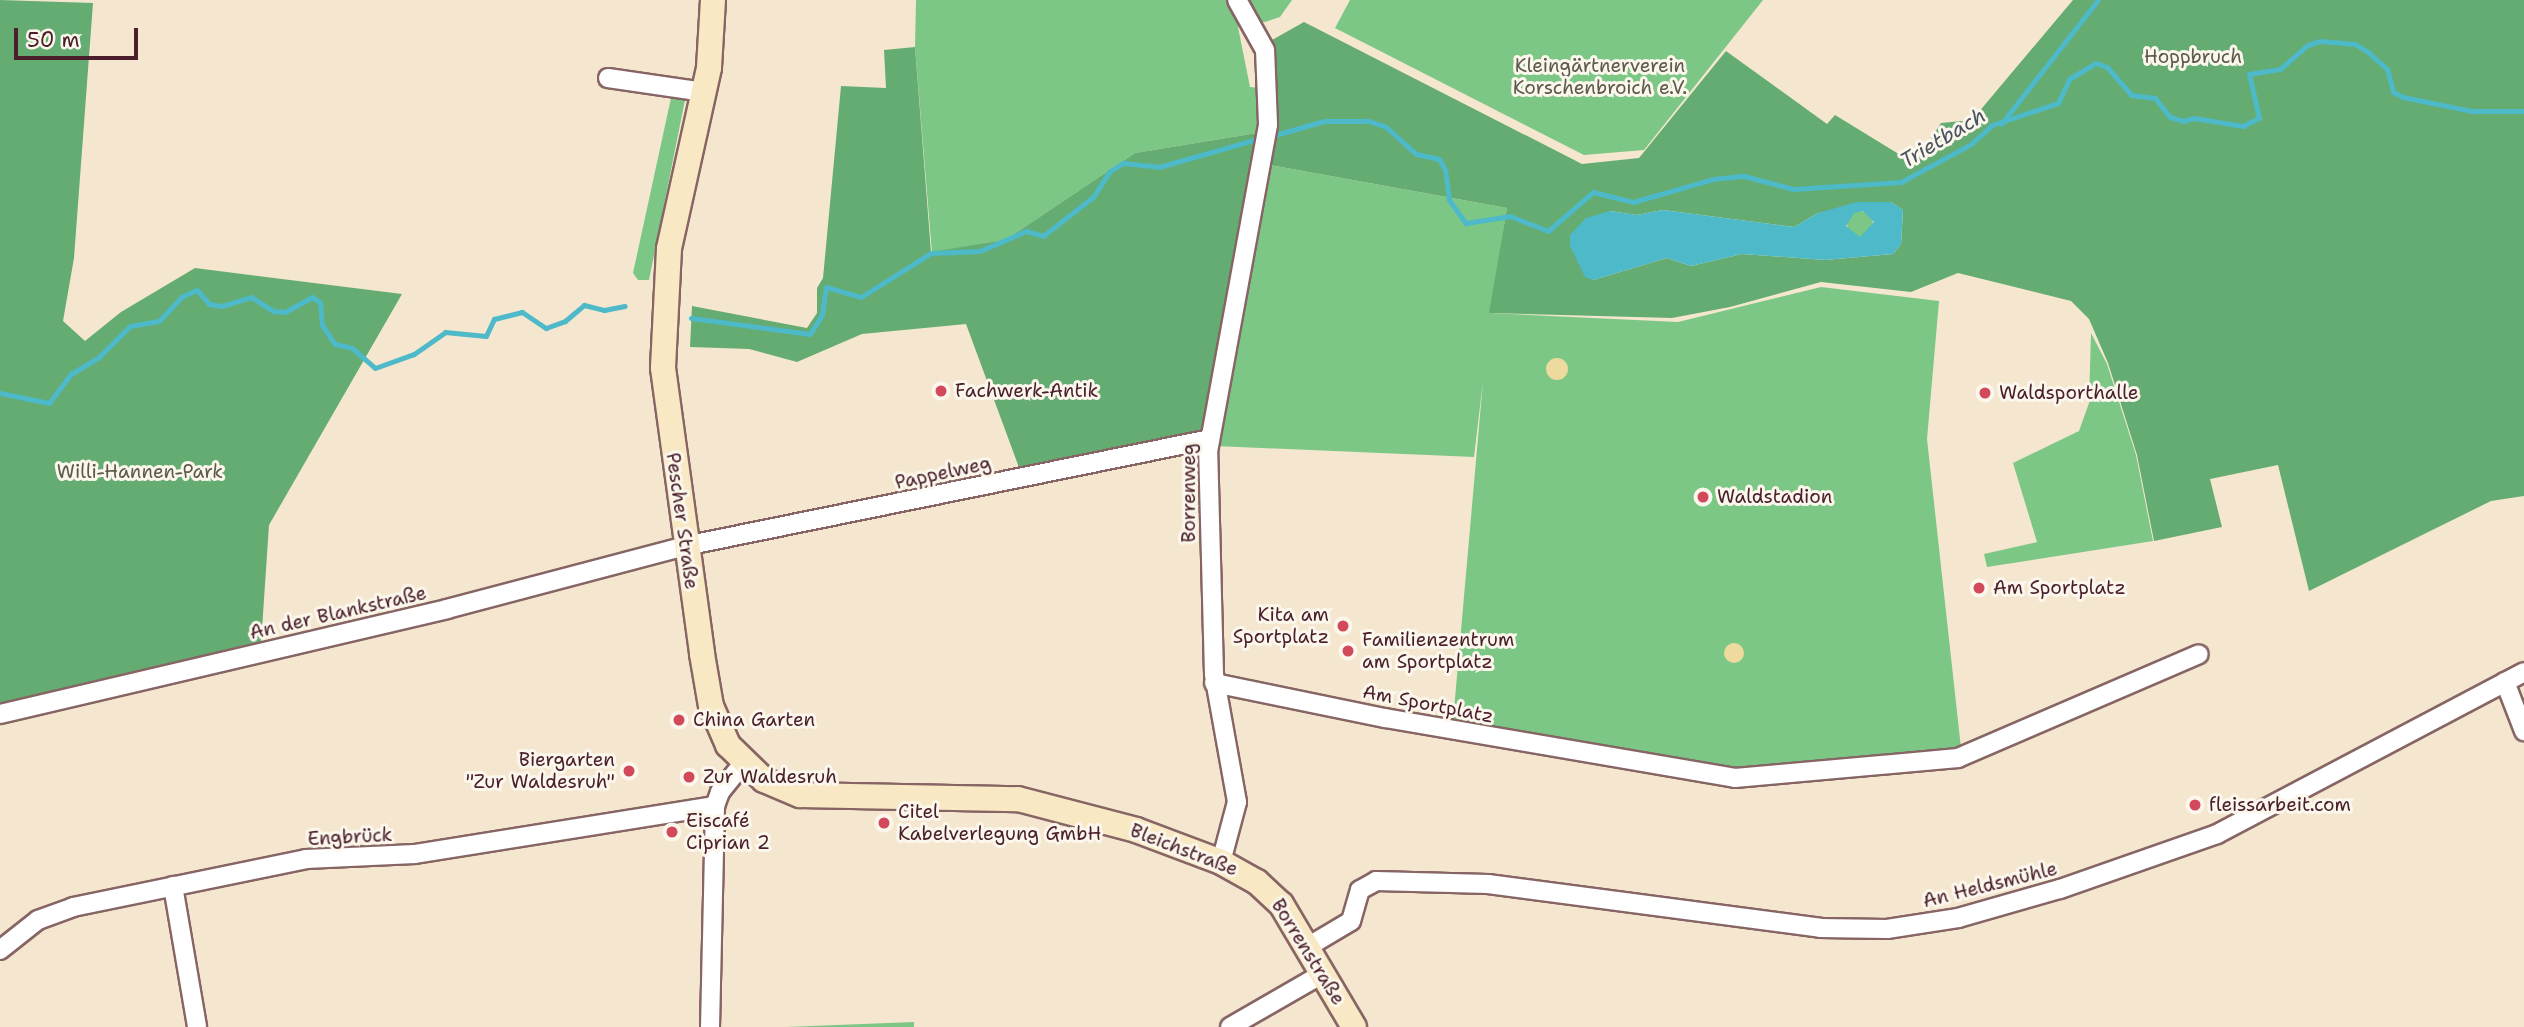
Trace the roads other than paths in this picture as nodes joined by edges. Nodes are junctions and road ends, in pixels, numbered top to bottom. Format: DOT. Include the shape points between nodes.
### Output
graph roads {
  1 [pos="713,0"];
  2 [pos="1237,0"];
  3 [pos="608,78"];
  4 [pos="704,92"];
  5 [pos="1210,439"];
  6 [pos="685,546"];
  7 [pos="2199,654"];
  8 [pos="2524,672"];
  9 [pos="1214,682"];
  10 [pos="2505,682"];
  11 [pos="0,714"];
  12 [pos="2524,731"];
  13 [pos="743,764"];
  14 [pos="715,806"];
  15 [pos="1221,862"];
  16 [pos="1257,882"];
  17 [pos="173,886"];
  18 [pos="1309,946"];
  19 [pos="0,950"];
  20 [pos="1324,973"];
  21 [pos="197,1027"];
  22 [pos="710,1027"];
  23 [pos="1230,1027"];
  24 [pos="1354,1027"];
  1 -- 4 [label="main road, Pescher Straße"];
  2 -- 5 [label="street, Borrenweg" via="1265,50 1267,132"];
  3 -- 4 [label="street"];
  4 -- 6 [label="main road, Pescher Straße" via="676,207 663,344 667,420"];
  5 -- 6 [label="street, Pappelweg"];
  5 -- 9 [label="street, Borrenweg"];
  6 -- 11 [label="street, An der Blankstraße" via="411,618"];
  6 -- 13 [label="main road, Pescher Straße" via="711,706 723,738"];
  7 -- 9 [label="street, Am Sportplatz" via="1958,758 1735,778 1399,721"];
  8 -- 10 [label="street, An Heldsmühle"];
  9 -- 15 [label="street, Borrenweg" via="1237,802"];
  10 -- 12 [label="street"];
  10 -- 18 [label="street, An Heldsmühle" via="2217,834 2060,889 1958,918 1887,929 1832,928 1488,884 1376,881 1360,890 1351,921"];
  13 -- 14 [label="street" via="720,792"];
  13 -- 15 [label="main road, Bleichstraße" via="775,787 806,796 1018,799 1128,828"];
  14 -- 17 [label="street, Engbrück" via="415,854 315,857"];
  14 -- 22 [label="street"];
  15 -- 16 [label="main road, Bleichstraße"];
  16 -- 18 [label="main road, Borrenstraße" via="1280,904"];
  17 -- 19 [label="street, Engbrück" via="51,914"];
  17 -- 21 [label="street"];
  18 -- 20 [label="main road, Borrenstraße"];
  20 -- 23 [label="street"];
  20 -- 24 [label="main road, Borrenstraße"];
}
